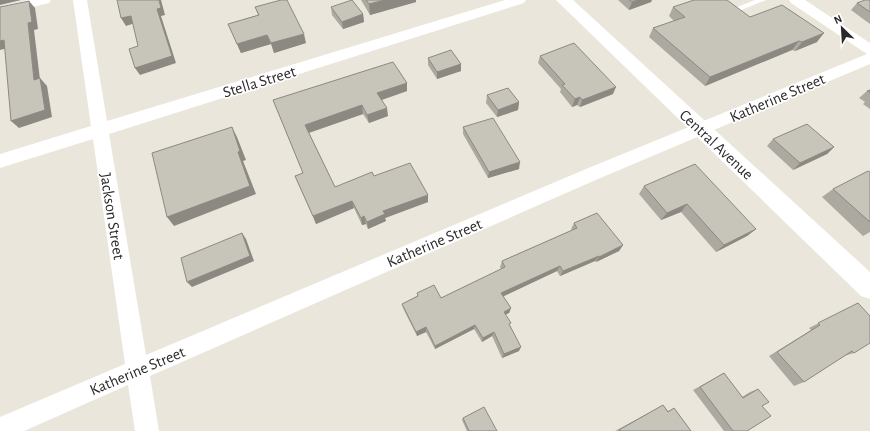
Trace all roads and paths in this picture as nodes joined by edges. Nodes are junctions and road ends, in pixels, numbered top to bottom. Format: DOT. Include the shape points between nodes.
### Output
graph roads {
  1 [pos="44,0"];
  2 [pos="80,0"];
  3 [pos="519,0"];
  4 [pos="564,0"];
  5 [pos="762,0"];
  6 [pos="796,0"];
  7 [pos="0,11"];
  8 [pos="731,11"];
  9 [pos="870,50"];
  10 [pos="870,58"];
  11 [pos="701,129"];
  12 [pos="100,130"];
  13 [pos="0,162"];
  14 [pos="870,288"];
  15 [pos="138,370"];
  16 [pos="0,429"];
  17 [pos="147,431"];
  1 -- 7 [label="street"];
  2 -- 12 [label="street, Jackson Street"];
  3 -- 12 [label="street, Stella Street"];
  4 -- 11 [label="street, Central Avenue"];
  5 -- 8 [label="lane"];
  6 -- 9 [label="street"];
  10 -- 11 [label="street, Katherine Street"];
  11 -- 14 [label="street, Central Avenue"];
  11 -- 15 [label="street, Katherine Street"];
  12 -- 13 [label="street, Stella Street"];
  12 -- 15 [label="street, Jackson Street"];
  15 -- 16 [label="street, Katherine Street"];
  15 -- 17 [label="street, Jackson Street"];
}
